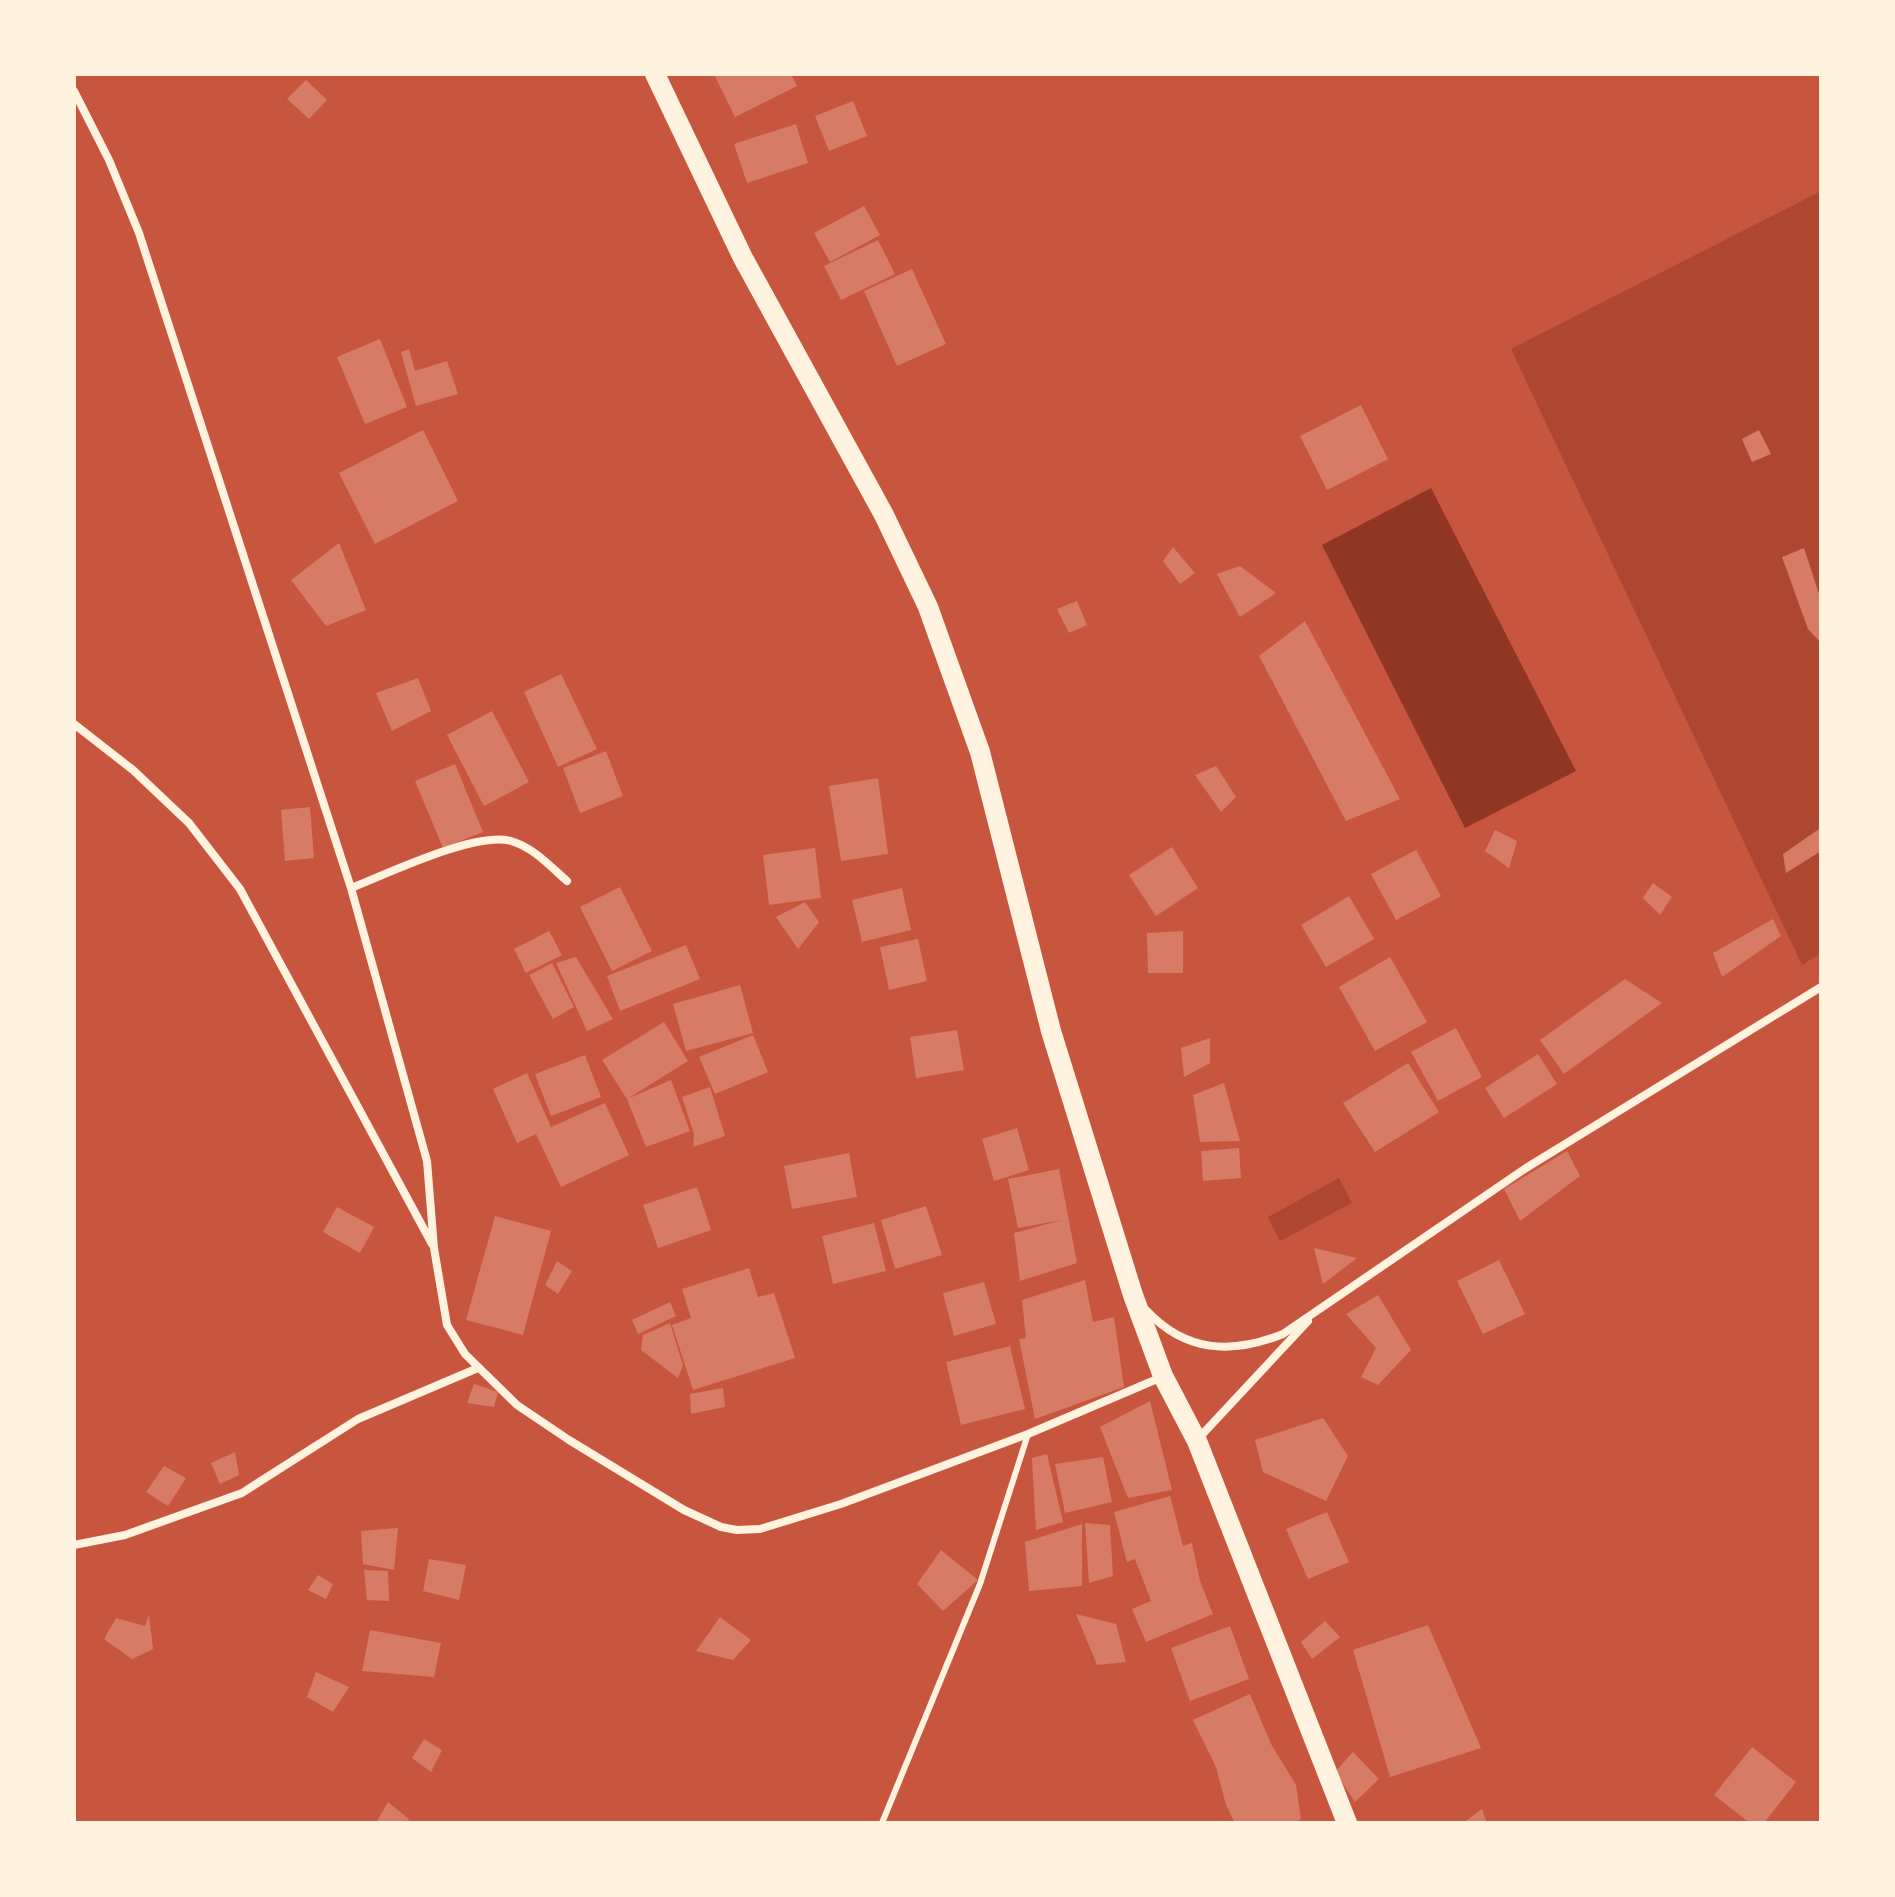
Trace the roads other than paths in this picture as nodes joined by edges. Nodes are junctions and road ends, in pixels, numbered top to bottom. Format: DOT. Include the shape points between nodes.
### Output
graph roads {
  1 [pos="655,74"];
  2 [pos="74,91"];
  3 [pos="74,724"];
  4 [pos="567,881"];
  5 [pos="351,888"];
  6 [pos="1821,987"];
  7 [pos="434,1248"];
  8 [pos="1133,1295"];
  9 [pos="1316,1313"];
  10 [pos="478,1368"];
  11 [pos="1163,1376"];
  12 [pos="1028,1434"];
  13 [pos="1197,1441"];
  14 [pos="74,1545"];
  15 [pos="882,1823"];
  16 [pos="1347,1823"];
  1 -- 8 [label="main road" via="743,258 884,515 928,607 980,752 1051,1031"];
  2 -- 5 [label="street" via="139,233"];
  3 -- 7 [label="street" via="189,823 240,889"];
  4 -- 5 [label="street" via="523,845 500,838 439,854"];
  5 -- 7 [label="street" via="427,1161"];
  6 -- 9 [label="street" via="1526,1168"];
  7 -- 10 [label="street" via="447,1325"];
  8 -- 9 [label="street" via="1169,1332 1213,1346 1262,1343"];
  8 -- 11 [label="main road"];
  9 -- 13 [label="street"];
  10 -- 12 [label="street" via="517,1405 569,1440 684,1510 737,1530 760,1529 841,1504"];
  10 -- 14 [label="street" via="358,1419 242,1493 125,1535"];
  11 -- 12 [label="street"];
  11 -- 13 [label="main road"];
  12 -- 15 [label="lane" via="980,1584"];
  13 -- 16 [label="main road"];
}
